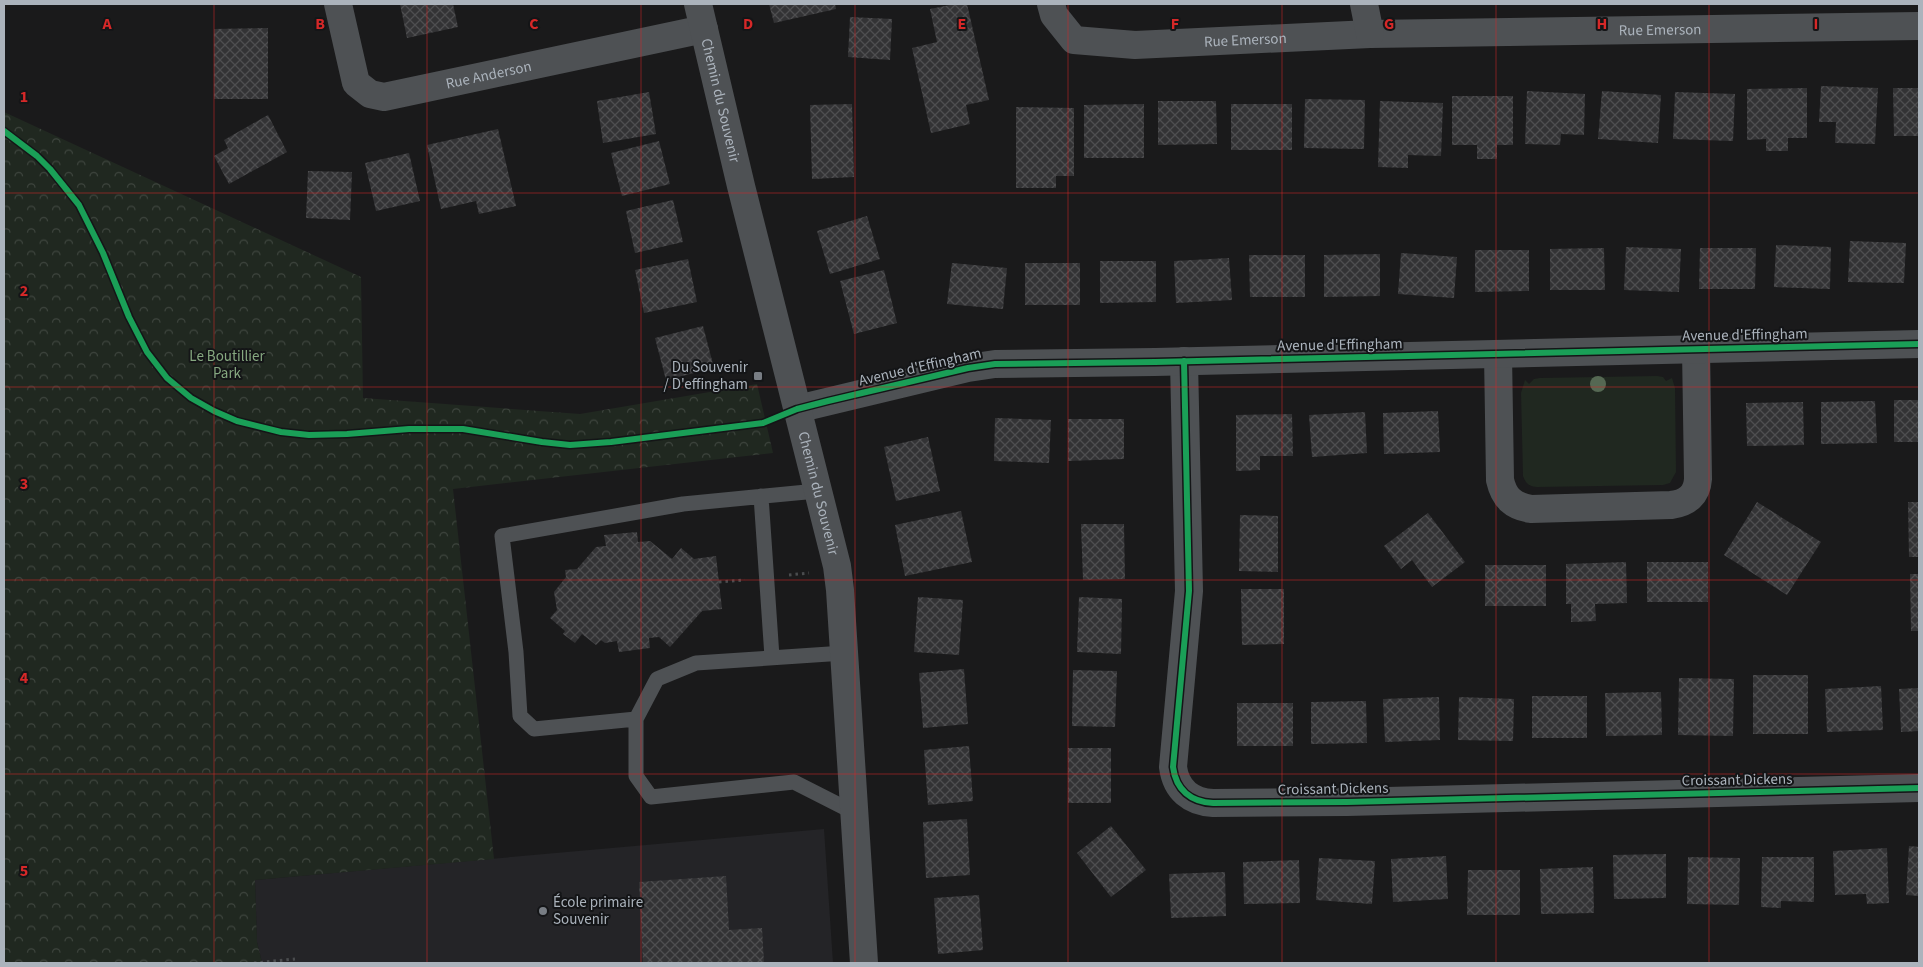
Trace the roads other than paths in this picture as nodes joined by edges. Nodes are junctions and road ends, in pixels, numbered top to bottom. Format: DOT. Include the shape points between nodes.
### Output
graph roads {
  1 [pos="338,4"];
  2 [pos="1051,4"];
  3 [pos="1364,4"];
  4 [pos="701,16"];
  5 [pos="1919,26"];
  6 [pos="1370,34"];
  7 [pos="1919,344"];
  8 [pos="1696,349"];
  9 [pos="1498,354"];
  10 [pos="1184,361"];
  11 [pos="797,409"];
  12 [pos="817,492"];
  13 [pos="762,496"];
  14 [pos="844,653"];
  15 [pos="772,658"];
  16 [pos="636,719"];
  17 [pos="1919,788"];
  18 [pos="855,812"];
  19 [pos="864,963"];
  1 -- 4 [label="street, Rue Anderson" via="356,83 380,97 436,87"];
  2 -- 6 [label="street, Rue Emerson" via="1054,15 1074,40 1135,45"];
  3 -- 6 [label="street"];
  4 -- 11 [label="street, Chemin du Souvenir"];
  5 -- 6 [label="street, Rue Emerson"];
  7 -- 8 [label="street, Avenue d'Effingham"];
  8 -- 9 [label="street, Avenue d'Effingham"];
  8 -- 9 [label="street, Avenue d'Effingham" via="1698,486 1690,498 1671,505 1531,509 1516,505 1505,496 1500,480"];
  9 -- 10 [label="street, Avenue d'Effingham"];
  10 -- 11 [label="street, Avenue d'Effingham" via="982,365"];
  10 -- 17 [label="street, Croissant Dickens" via="1189,591 1173,767 1176,781 1189,797 1213,803 1347,802"];
  11 -- 12 [label="street, Chemin du Souvenir"];
  12 -- 13 [label="lane"];
  12 -- 14 [label="street, Chemin du Souvenir" via="837,566"];
  13 -- 15 [label="lane"];
  13 -- 16 [label="lane" via="683,504 502,536 520,716 534,728"];
  14 -- 15 [label="lane"];
  14 -- 18 [label="street, Chemin du Souvenir"];
  15 -- 16 [label="lane" via="696,662 657,679"];
  16 -- 18 [label="lane" via="636,776 651,797 794,782"];
  18 -- 19 [label="street, Chemin du Souvenir"];
}
